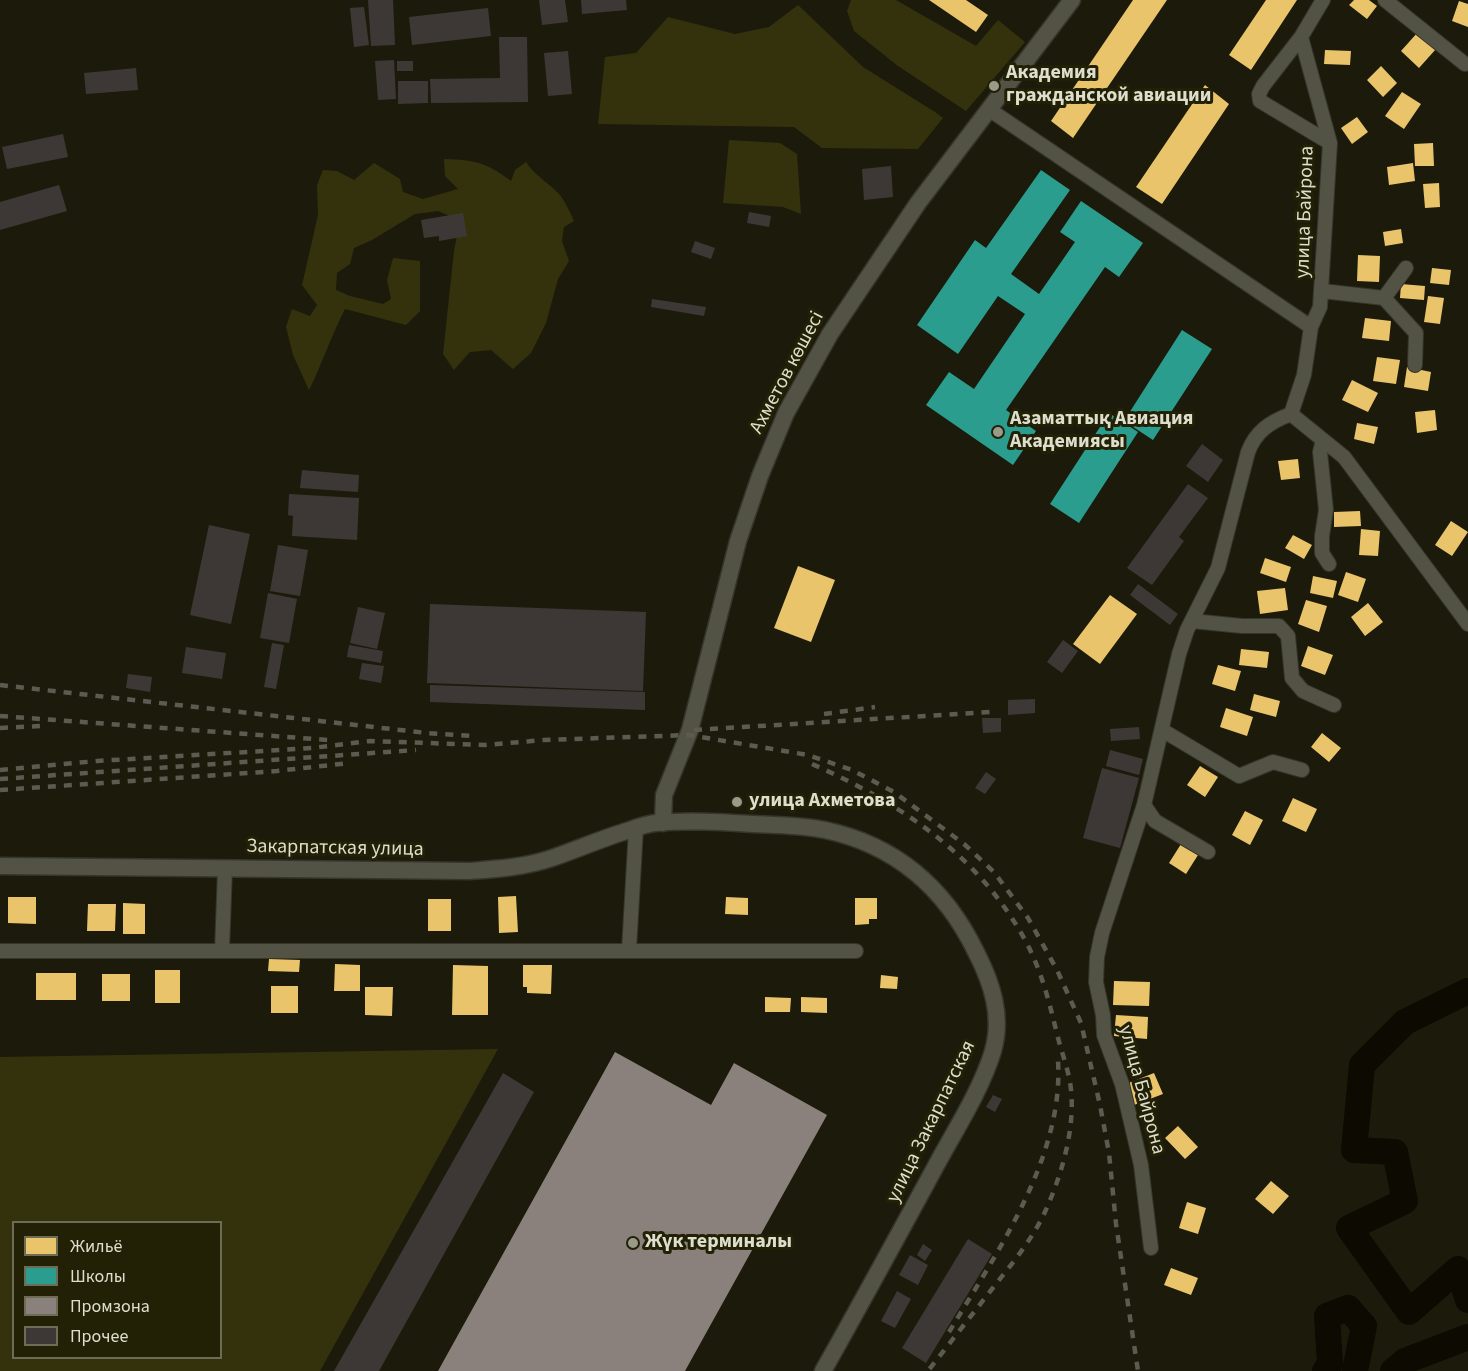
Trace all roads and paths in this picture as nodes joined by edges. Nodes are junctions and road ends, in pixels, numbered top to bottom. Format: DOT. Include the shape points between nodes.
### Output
graph roads {
  1 [pos="1072,0"];
  2 [pos="1323,0"];
  3 [pos="1385,0"];
  4 [pos="1301,37"];
  5 [pos="1464,64"];
  6 [pos="990,110"];
  7 [pos="1330,143"];
  8 [pos="1406,268"];
  9 [pos="1322,291"];
  10 [pos="1384,298"];
  11 [pos="1311,327"];
  12 [pos="1415,365"];
  13 [pos="1291,414"];
  14 [pos="1323,440"];
  15 [pos="1329,564"];
  16 [pos="1192,621"];
  17 [pos="1468,624"];
  18 [pos="1334,705"];
  19 [pos="1162,730"];
  20 [pos="1302,770"];
  21 [pos="1144,805"];
  22 [pos="663,823"];
  23 [pos="636,828"];
  24 [pos="1208,852"];
  25 [pos="0,866"];
  26 [pos="225,868"];
  27 [pos="629,950"];
  28 [pos="0,951"];
  29 [pos="222,951"];
  30 [pos="856,951"];
  31 [pos="1151,1248"];
  32 [pos="823,1371"];
  1 -- 6 [label="street, Ахметов көшесі"];
  2 -- 4 [label="street"];
  3 -- 5 [label="street"];
  4 -- 7 [label="street, улица Байрона"];
  4 -- 7 [label="street" via="1263,86 1260,101"];
  6 -- 11 [label="street"];
  6 -- 22 [label="street, Ахметов көшесі" via="918,203 830,334 786,413 738,541 690,730 664,795"];
  7 -- 9 [label="street, улица Байрона"];
  8 -- 10 [label="street"];
  9 -- 10 [label="street, улица Байрона"];
  9 -- 11 [label="street, улица Байрона"];
  10 -- 12 [label="street" via="1416,333"];
  11 -- 13 [label="street, улица Байрона" via="1304,375"];
  13 -- 14 [label="street"];
  13 -- 16 [label="street, улица Байрона" via="1271,422 1253,439 1218,568"];
  14 -- 15 [label="street" via="1320,452 1326,510 1322,553"];
  14 -- 17 [label="street" via="1344,457"];
  16 -- 18 [label="street" via="1279,626 1288,636 1292,678 1303,691"];
  16 -- 19 [label="street, улица Байрона" via="1179,654"];
  19 -- 20 [label="street" via="1239,776 1272,762"];
  19 -- 21 [label="street, улица Байрона"];
  21 -- 24 [label="street" via="1155,821"];
  21 -- 31 [label="street, улица Байрона" via="1102,933 1096,982 1104,1035 1122,1084 1141,1165"];
  22 -- 23 [label="street, Закарпатская улица"];
  22 -- 32 [label="street, улица Закарпатская" via="799,826 847,835 872,845 920,875 939,894 973,944 994,993 996,1033 981,1079"];
  23 -- 26 [label="street, Закарпатская улица" via="549,860 504,869"];
  23 -- 27 [label="street"];
  25 -- 26 [label="street, Закарпатская улица"];
  26 -- 29 [label="street"];
  27 -- 29 [label="street"];
  27 -- 30 [label="street"];
  28 -- 29 [label="street"];
}
